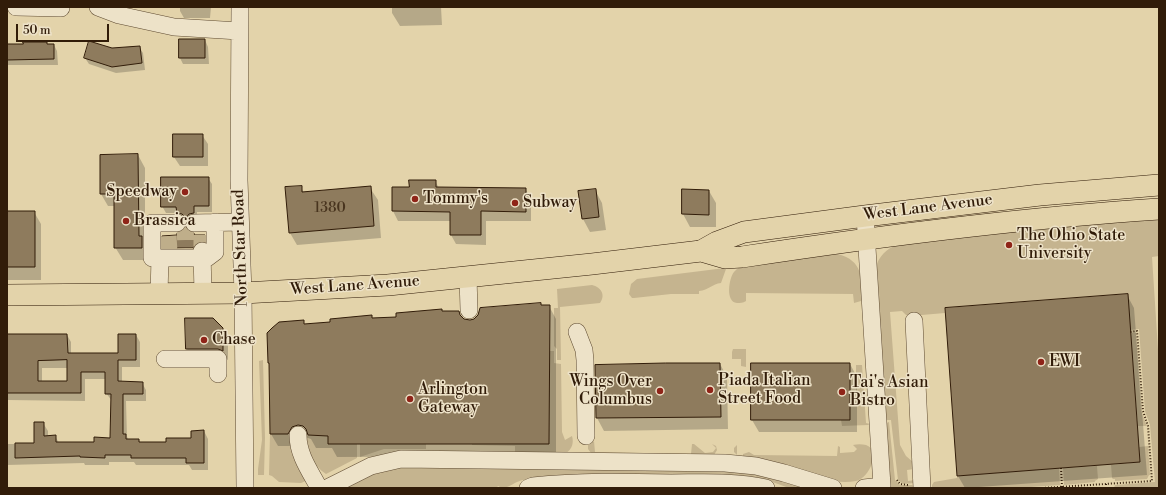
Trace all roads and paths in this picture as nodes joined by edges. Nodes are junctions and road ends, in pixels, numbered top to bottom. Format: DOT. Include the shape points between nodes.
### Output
graph roads {
  1 [pos="16,7"];
  2 [pos="98,7"];
  3 [pos="240,7"];
  4 [pos="61,8"];
  5 [pos="239,31"];
  6 [pos="1159,184"];
  7 [pos="1159,209"];
  8 [pos="865,216"];
  9 [pos="240,222"];
  10 [pos="867,240"];
  11 [pos="186,241"];
  12 [pos="701,251"];
  13 [pos="468,277"];
  14 [pos="243,293"];
  15 [pos="159,294"];
  16 [pos="203,294"];
  17 [pos="7,295"];
  18 [pos="469,310"];
  19 [pos="914,321"];
  20 [pos="577,332"];
  21 [pos="1130,332"];
  22 [pos="165,359"];
  23 [pos="218,374"];
  24 [pos="298,435"];
  25 [pos="586,436"];
  26 [pos="1061,468"];
  27 [pos="1106,484"];
  28 [pos="582,485"];
  29 [pos="1062,487"];
  30 [pos="245,488"];
  31 [pos="319,488"];
  32 [pos="327,488"];
  33 [pos="528,488"];
  34 [pos="766,488"];
  35 [pos="834,488"];
  36 [pos="864,488"];
  37 [pos="922,488"];
  38 [pos="1042,488"];
  39 [pos="1106,488"];
  1 -- 4 [label="street"];
  2 -- 5 [label="street" via="119,15 174,27"];
  3 -- 5 [label="street, North Star Road"];
  5 -- 9 [label="street, North Star Road"];
  6 -- 8 [label="main road, West Lane Avenue"];
  7 -- 10 [label="main road, West Lane Avenue" via="957,228"];
  8 -- 10 [label="street"];
  8 -- 12 [label="main road, West Lane Avenue" via="744,232"];
  9 -- 11 [label="street"];
  9 -- 14 [label="street, North Star Road"];
  10 -- 12 [label="main road, West Lane Avenue" via="742,257 725,258"];
  10 -- 36 [label="street" via="882,486"];
  11 -- 15 [label="street"];
  11 -- 16 [label="street"];
  12 -- 13 [label="main road, West Lane Avenue"];
  13 -- 14 [label="main road, West Lane Avenue" via="388,285"];
  13 -- 18 [label="street"];
  14 -- 16 [label="main road, West Lane Avenue"];
  14 -- 30 [label="street, North Star Road"];
  15 -- 16 [label="main road, West Lane Avenue"];
  15 -- 17 [label="main road, West Lane Avenue"];
  19 -- 37 [label="street"];
  20 -- 25 [label="street" via="585,360"];
  21 -- 27 [label="path" via="1138,331 1143,412 1148,426 1152,481"];
  22 -- 23 [label="street" via="218,359"];
  24 -- 31 [label="street" via="301,456"];
  26 -- 29 [label="path"];
  27 -- 29 [label="path"];
  27 -- 39 [label="path"];
  28 -- 33 [label="street" via="554,484"];
  28 -- 34 [label="street" via="742,483"];
  29 -- 38 [label="path"];
  32 -- 35 [label="street" via="366,468 387,461 463,452 756,466"];
}
